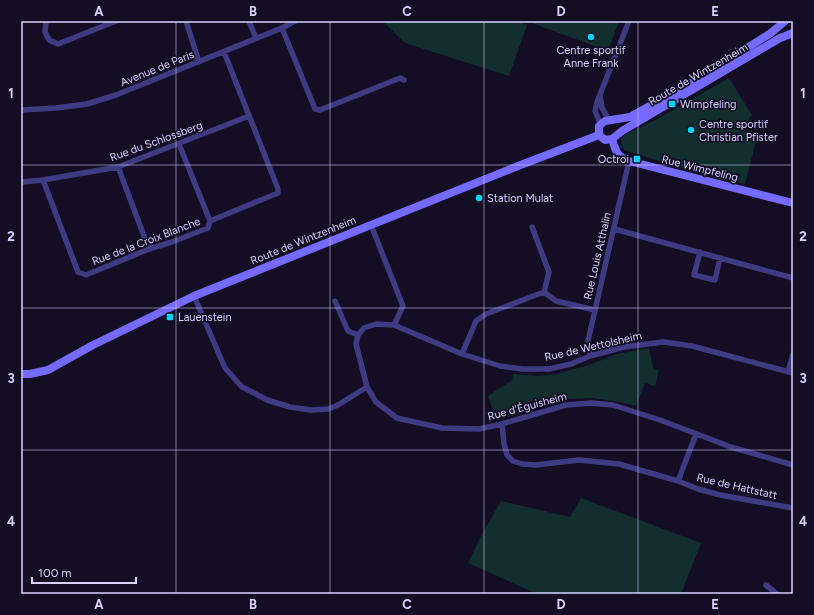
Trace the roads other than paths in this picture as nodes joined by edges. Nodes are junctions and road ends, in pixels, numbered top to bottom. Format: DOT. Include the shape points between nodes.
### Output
graph roads {
  1 [pos="46,21"];
  2 [pos="116,21"];
  3 [pos="186,21"];
  4 [pos="249,21"];
  5 [pos="295,21"];
  6 [pos="628,21"];
  7 [pos="785,21"];
  8 [pos="282,28"];
  9 [pos="793,32"];
  10 [pos="256,38"];
  11 [pos="224,52"];
  12 [pos="199,62"];
  13 [pos="404,80"];
  14 [pos="600,95"];
  15 [pos="21,110"];
  16 [pos="249,116"];
  17 [pos="609,120"];
  18 [pos="600,123"];
  19 [pos="599,135"];
  20 [pos="614,138"];
  21 [pos="179,144"];
  22 [pos="629,161"];
  23 [pos="118,167"];
  24 [pos="43,180"];
  25 [pos="21,182"];
  26 [pos="793,203"];
  27 [pos="210,221"];
  28 [pos="371,225"];
  29 [pos="532,227"];
  30 [pos="614,228"];
  31 [pos="149,249"];
  32 [pos="700,252"];
  33 [pos="720,258"];
  34 [pos="793,278"];
  35 [pos="544,292"];
  36 [pos="194,296"];
  37 [pos="335,301"];
  38 [pos="595,310"];
  39 [pos="394,325"];
  40 [pos="358,334"];
  41 [pos="462,354"];
  42 [pos="590,356"];
  43 [pos="793,357"];
  44 [pos="790,372"];
  45 [pos="21,374"];
  46 [pos="367,387"];
  47 [pos="502,424"];
  48 [pos="696,434"];
  49 [pos="793,465"];
  50 [pos="678,481"];
  51 [pos="793,508"];
  52 [pos="766,585"];
  53 [pos="777,594"];
  1 -- 2 [label="street" via="45,32 49,40 58,44"];
  3 -- 12 [label="street"];
  4 -- 10 [label="street"];
  5 -- 8 [label="street, Avenue de Paris"];
  6 -- 14 [label="street"];
  7 -- 9 [label="main road, Route de Wintzenheim"];
  7 -- 17 [label="main road, Route de Wintzenheim" via="771,33 696,80 630,117"];
  8 -- 10 [label="street, Avenue de Paris"];
  8 -- 13 [label="street" via="315,109 320,110 400,78"];
  9 -- 20 [label="main road, Route de Wintzenheim"];
  10 -- 11 [label="street, Avenue de Paris"];
  11 -- 12 [label="street, Avenue de Paris"];
  11 -- 16 [label="street, Rue de la Croix Blanche"];
  12 -- 15 [label="street, Avenue de Paris" via="87,104"];
  14 -- 17 [label="street" via="602,108"];
  14 -- 18 [label="street" via="595,111"];
  16 -- 21 [label="street, Rue du Schlossberg"];
  16 -- 27 [label="street, Rue de la Croix Blanche" via="278,193"];
  17 -- 18 [label="main road"];
  17 -- 20 [label="main road" via="618,127"];
  18 -- 19 [label="main road"];
  19 -- 20 [label="main road" via="605,140"];
  19 -- 28 [label="main road, Route de Wintzenheim"];
  20 -- 22 [label="main road, Rue Wimpfeling" via="616,153"];
  21 -- 23 [label="street, Rue du Schlossberg"];
  21 -- 27 [label="street"];
  22 -- 26 [label="main road, Rue Wimpfeling"];
  22 -- 30 [label="street, Rue Louis Atthalin"];
  23 -- 24 [label="street, Rue du Schlossberg"];
  23 -- 31 [label="street"];
  24 -- 25 [label="street, Rue du Schlossberg"];
  24 -- 31 [label="street, Rue de la Croix Blanche" via="78,272 86,275"];
  27 -- 31 [label="street, Rue de la Croix Blanche" via="208,228"];
  28 -- 36 [label="main road, Route de Wintzenheim"];
  28 -- 39 [label="street" via="402,306"];
  29 -- 35 [label="street" via="549,272"];
  30 -- 32 [label="street"];
  30 -- 38 [label="street, Rue Louis Atthalin"];
  32 -- 33 [label="street"];
  32 -- 33 [label="street" via="694,274 715,280"];
  33 -- 34 [label="street"];
  35 -- 38 [label="street" via="556,301"];
  35 -- 41 [label="street" via="493,311 476,321"];
  36 -- 45 [label="main road, Route de Wintzenheim" via="48,370"];
  36 -- 46 [label="street" via="225,368 242,387 265,399 305,409 328,409"];
  37 -- 40 [label="street" via="348,331"];
  38 -- 42 [label="street, Rue Louis Atthalin" via="588,341"];
  39 -- 40 [label="street, Rue de Wettolsheim" via="376,324 364,328"];
  39 -- 41 [label="street, Rue de Wettolsheim"];
  40 -- 46 [label="street" via="356,344"];
  41 -- 42 [label="street, Rue de Wettolsheim" via="500,366 522,369 549,369"];
  42 -- 44 [label="street, Rue de Wettolsheim" via="624,347 663,342 692,346"];
  43 -- 44 [label="street"];
  46 -- 47 [label="street, Rue d'Éguisheim" via="376,402 397,418 442,428 479,429"];
  47 -- 48 [label="street, Rue d'Éguisheim" via="566,405 591,403 631,410"];
  47 -- 50 [label="street, Rue de Hattstatt" via="507,455 513,461 522,464 579,460 620,464"];
  48 -- 49 [label="street, Rue d'Éguisheim"];
  48 -- 50 [label="street, Rue de Hattstatt"];
  50 -- 51 [label="street, Rue de Hattstatt" via="720,495"];
  52 -- 53 [label="street"];
}
